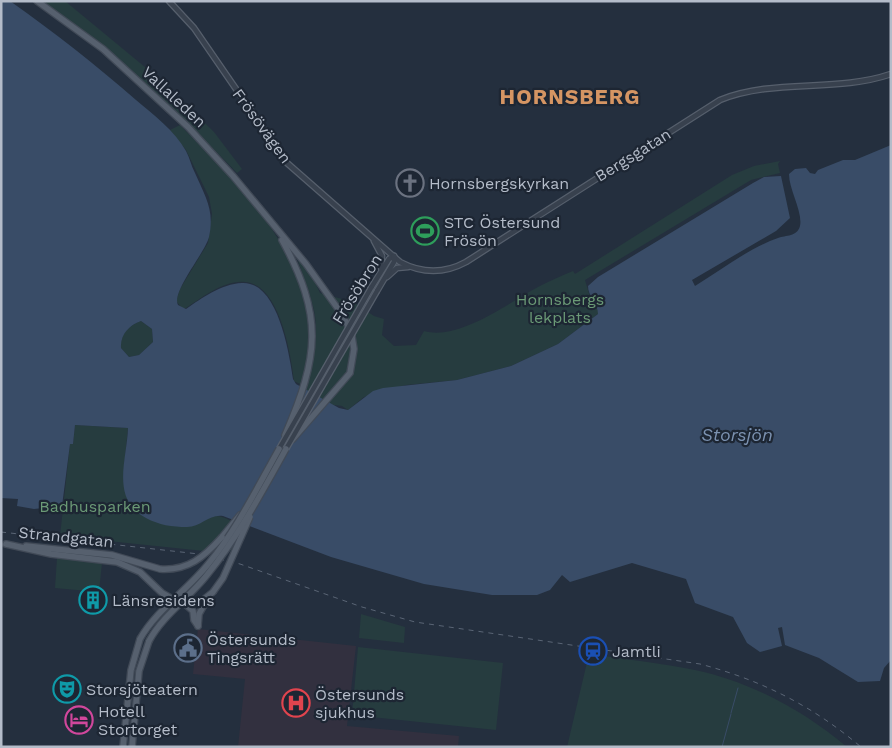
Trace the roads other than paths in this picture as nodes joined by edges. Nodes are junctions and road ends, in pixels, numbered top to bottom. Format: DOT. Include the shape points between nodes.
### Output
graph roads {
  1 [pos="37,1"];
  2 [pos="169,1"];
  3 [pos="891,74"];
  4 [pos="276,230"];
  5 [pos="372,237"];
  6 [pos="394,256"];
  7 [pos="410,267"];
  8 [pos="381,272"];
  9 [pos="382,282"];
  10 [pos="354,349"];
  11 [pos="310,355"];
  12 [pos="283,449"];
  13 [pos="265,486"];
  14 [pos="244,510"];
  15 [pos="4,544"];
  16 [pos="214,592"];
  17 [pos="185,604"];
  18 [pos="123,747"];
  19 [pos="132,747"];
  1 -- 4 [label="main road, Vallaleden" via="104,49 188,127"];
  2 -- 5 [label="street, Frösövägen" via="194,28 286,163"];
  3 -- 7 [label="street, Bergsgatan" via="858,82 751,90 726,98 461,265 435,271"];
  4 -- 10 [label="main road, Vallaleden" via="306,264 341,314 351,331"];
  4 -- 11 [label="main road, Vallaleden" via="300,272 309,300 313,331"];
  5 -- 6 [label="street, Frösövägen"];
  5 -- 8 [label="street" via="382,256"];
  6 -- 7 [label="street, Bergsgatan"];
  6 -- 8 [label="street, Frösöbron"];
  6 -- 9 [label="street, Frösöbron" via="394,262"];
  7 -- 9 [label="street" via="398,268"];
  8 -- 12 [label="street, Frösöbron, bridge"];
  9 -- 12 [label="street, Frösöbron, bridge"];
  10 -- 12 [label="main road, Frösöbron, bridge" via="350,373"];
  11 -- 12 [label="main road, Frösöbron, bridge"];
  12 -- 13 [label="main road, Frösöbron, bridge"];
  12 -- 14 [label="main road, Frösöbron, bridge"];
  13 -- 16 [label="main road, bridge"];
  13 -- 19 [label="main road, Frösöbron, bridge" via="221,557 206,577 159,624 149,641 139,671"];
  14 -- 15 [label="main road, Strandgatan, bridge" via="201,558 182,568 160,569 123,558"];
  14 -- 18 [label="main road, Frösöbron, bridge" via="210,563 150,623 140,639 131,670"];
  15 -- 17 [label="main road, Strandgatan" via="104,559 133,568 170,598"];
  16 -- 17 [label="main road" via="203,600"];
  16 -- 17 [label="main road" via="203,604 198,626 193,611"];
}
